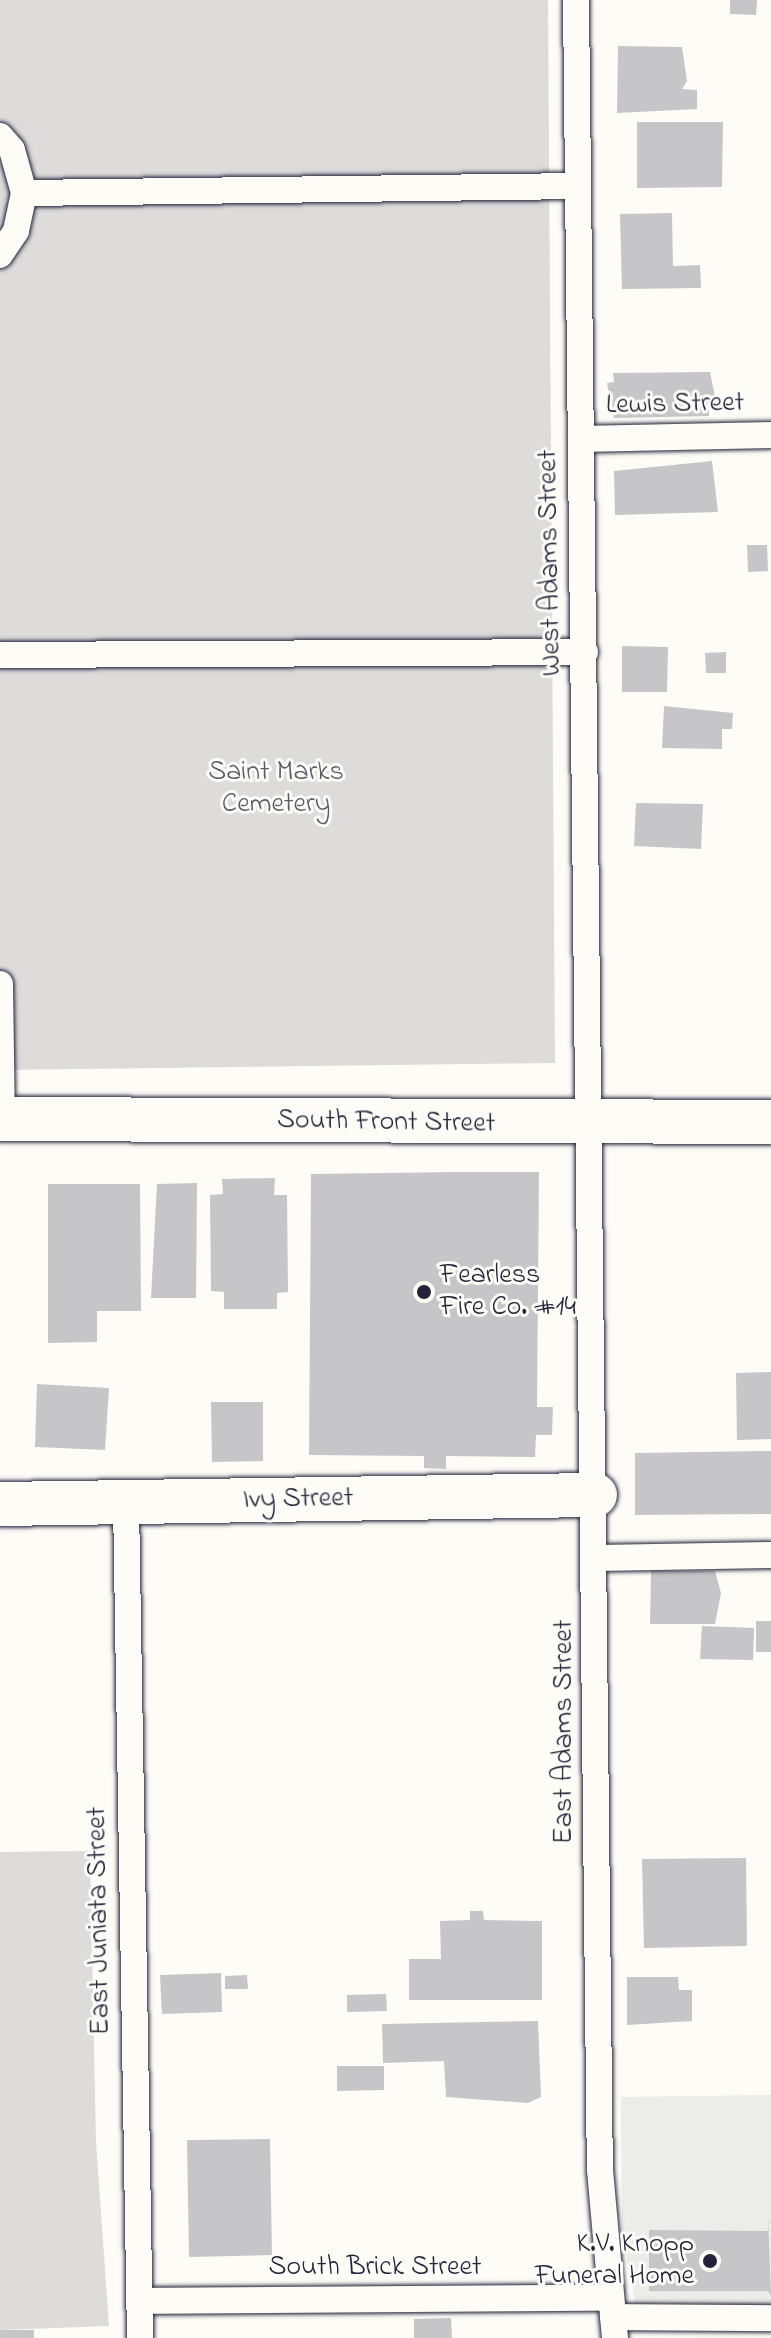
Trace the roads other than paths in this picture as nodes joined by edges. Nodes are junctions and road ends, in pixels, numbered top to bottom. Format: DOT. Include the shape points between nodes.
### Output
graph roads {
  1 [pos="576,0"];
  2 [pos="0,136"];
  3 [pos="578,186"];
  4 [pos="24,193"];
  5 [pos="0,255"];
  6 [pos="771,435"];
  7 [pos="581,439"];
  8 [pos="585,652"];
  9 [pos="0,655"];
  10 [pos="0,984"];
  11 [pos="1,1119"];
  12 [pos="771,1122"];
  13 [pos="592,1125"];
  14 [pos="595,1495"];
  15 [pos="126,1503"];
  16 [pos="0,1504"];
  17 [pos="771,1555"];
  18 [pos="596,1558"];
  19 [pos="140,2301"];
  20 [pos="613,2318"];
  21 [pos="771,2318"];
  22 [pos="140,2338"];
  1 -- 3 [label="lane, West Adams Street"];
  2 -- 4 [label="lane" via="12,150"];
  3 -- 4 [label="lane"];
  3 -- 7 [label="lane, West Adams Street"];
  4 -- 5 [label="lane" via="16,231"];
  6 -- 7 [label="lane, Lewis Street"];
  7 -- 8 [label="lane, West Adams Street"];
  8 -- 9 [label="lane"];
  8 -- 13 [label="lane, West Adams Street"];
  10 -- 11 [label="lane"];
  11 -- 13 [label="street, South Front Street"];
  12 -- 13 [label="street, South Front Street"];
  13 -- 14 [label="lane, East Adams Street"];
  14 -- 15 [label="street, Ivy Street"];
  14 -- 18 [label="lane, East Adams Street"];
  15 -- 16 [label="street, Ivy Street"];
  15 -- 19 [label="lane, East Juniata Street"];
  17 -- 18 [label="lane"];
  18 -- 20 [label="lane, East Adams Street" via="600,2170"];
  19 -- 20 [label="lane, South Brick Street"];
  19 -- 22 [label="lane, East Juniata Street"];
  20 -- 21 [label="lane, South Brick Street"];
}
